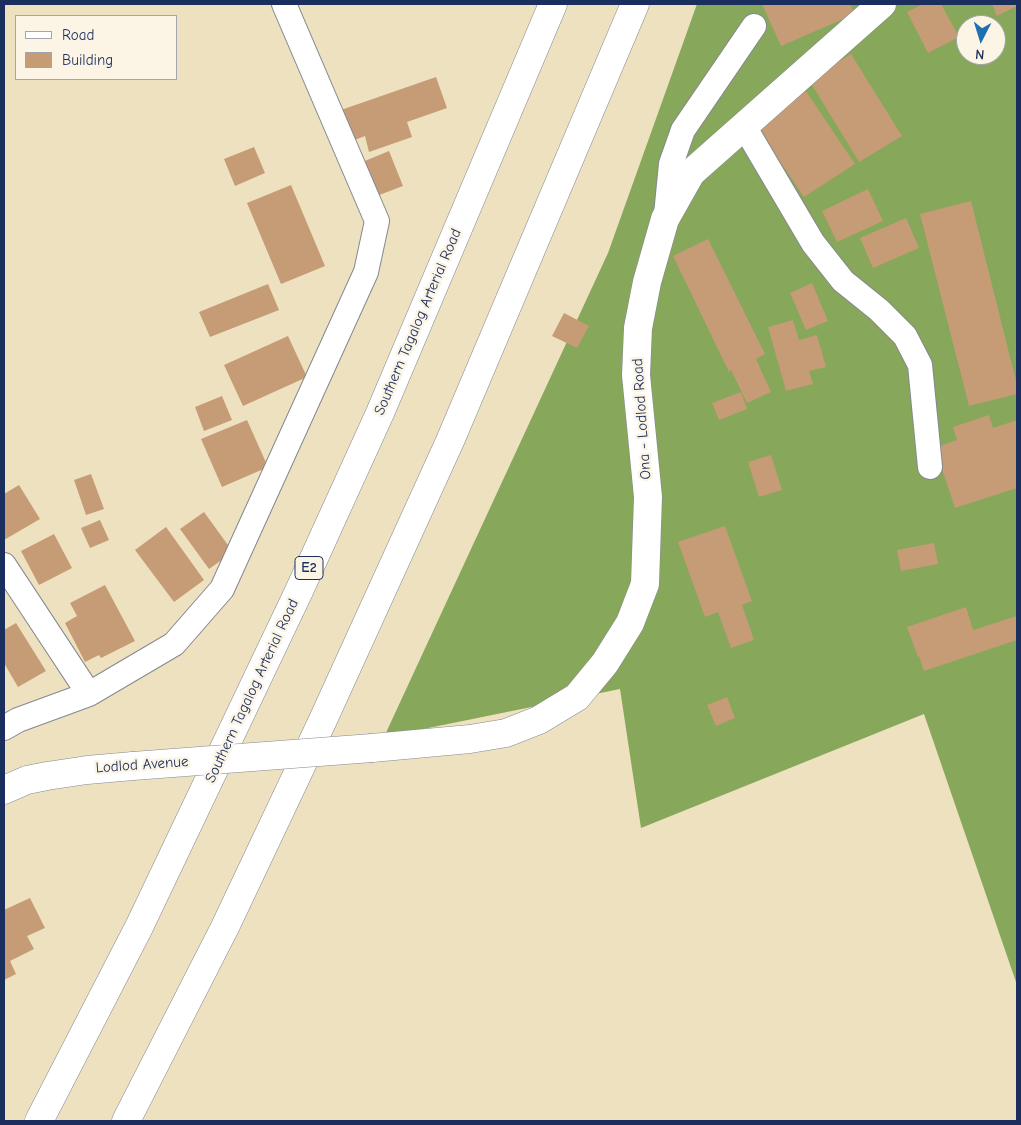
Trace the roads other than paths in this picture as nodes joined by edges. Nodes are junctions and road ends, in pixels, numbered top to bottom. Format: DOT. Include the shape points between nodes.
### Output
graph roads {
  1 [pos="284,4"];
  2 [pos="553,4"];
  3 [pos="635,4"];
  4 [pos="882,4"];
  5 [pos="754,26"];
  6 [pos="744,126"];
  7 [pos="665,219"];
  8 [pos="930,467"];
  9 [pos="4,565"];
  10 [pos="89,694"];
  11 [pos="4,728"];
  12 [pos="372,748"];
  13 [pos="4,790"];
  14 [pos="39,1121"];
  15 [pos="126,1121"];
  1 -- 10 [label="street" via="377,221 366,272 222,589 174,644"];
  2 -- 14 [label="main road, Southern Tagalog Arterial Road / E2" via="380,413 299,591 139,927"];
  3 -- 15 [label="main road" via="450,441 322,722 225,928"];
  4 -- 6 [label="main road, Ona - Lodlod Road"];
  5 -- 7 [label="street" via="683,130 671,164"];
  6 -- 7 [label="main road, Ona - Lodlod Road" via="691,173"];
  6 -- 8 [label="street" via="831,266 843,281 905,336 920,365"];
  7 -- 12 [label="main road, Ona - Lodlod Road" via="638,328 636,375 648,497 645,584 630,623 605,663 576,697 539,720 506,733"];
  9 -- 10 [label="street"];
  10 -- 11 [label="street"];
  12 -- 13 [label="main road, Lodlod Avenue, bridge" via="86,770 27,780"];
}
